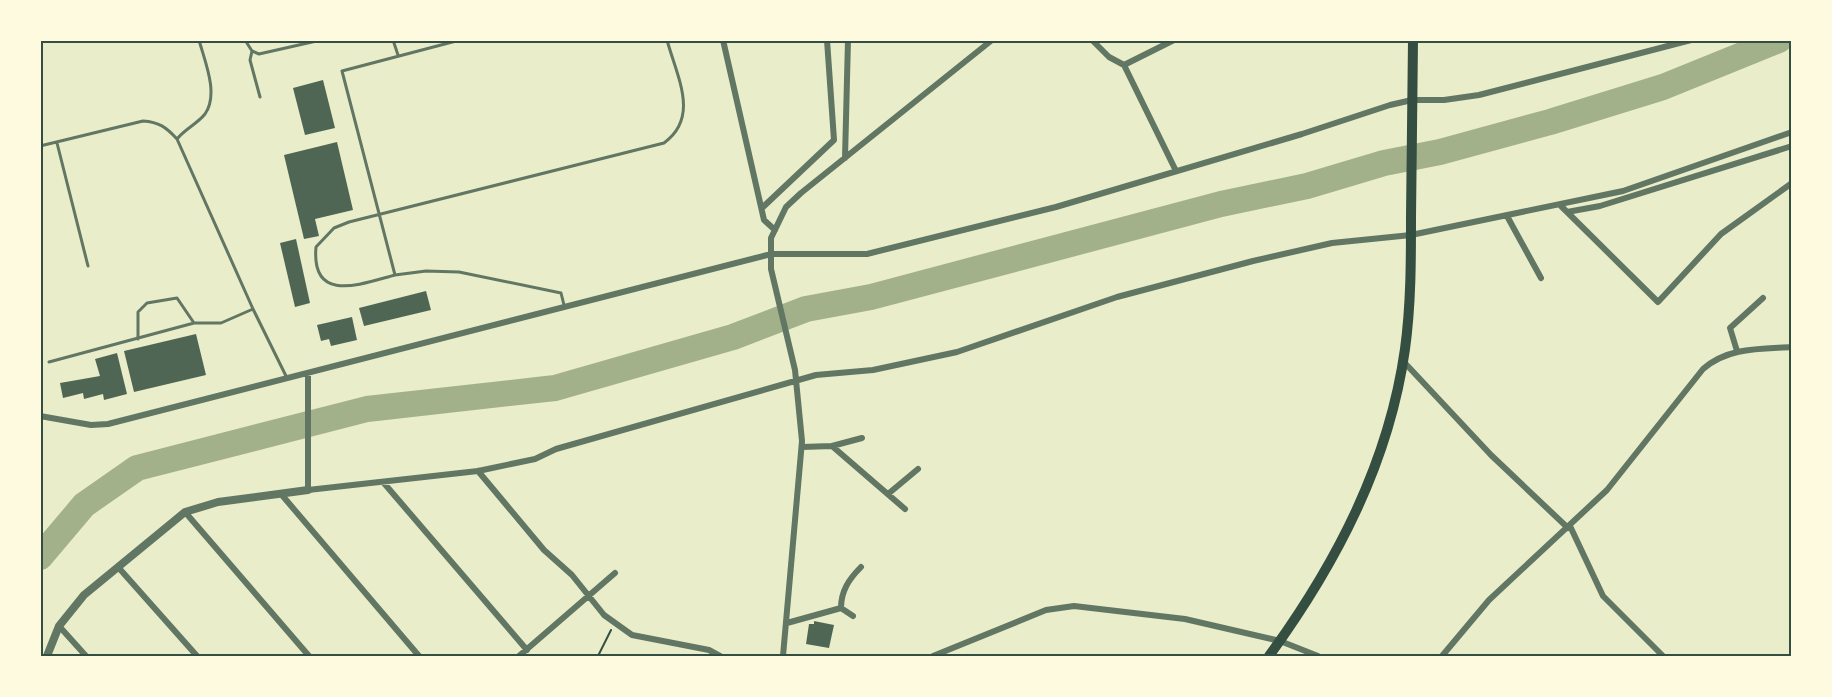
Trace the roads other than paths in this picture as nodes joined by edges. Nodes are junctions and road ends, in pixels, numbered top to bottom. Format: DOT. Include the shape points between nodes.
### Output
graph roads {
  1 [pos="200,40"];
  2 [pos="245,40"];
  3 [pos="321,40"];
  4 [pos="393,40"];
  5 [pos="460,40"];
  6 [pos="668,40"];
  7 [pos="723,40"];
  8 [pos="826,40"];
  9 [pos="848,40"];
  10 [pos="992,40"];
  11 [pos="1092,40"];
  12 [pos="1174,40"];
  13 [pos="1413,40"];
  14 [pos="1691,40"];
  15 [pos="252,51"];
  16 [pos="398,55"];
  17 [pos="1124,65"];
  18 [pos="260,97"];
  19 [pos="1412,105"];
  20 [pos="1791,132"];
  21 [pos="177,139"];
  22 [pos="57,142"];
  23 [pos="40,146"];
  24 [pos="1791,146"];
  25 [pos="845,158"];
  26 [pos="1176,171"];
  27 [pos="1791,183"];
  28 [pos="1560,205"];
  29 [pos="762,208"];
  30 [pos="1567,212"];
  31 [pos="380,214"];
  32 [pos="1508,216"];
  33 [pos="775,230"];
  34 [pos="1411,233"];
  35 [pos="771,254"];
  36 [pos="88,266"];
  37 [pos="395,275"];
  38 [pos="1541,278"];
  39 [pos="1763,298"];
  40 [pos="565,307"];
  41 [pos="253,309"];
  42 [pos="194,323"];
  43 [pos="138,339"];
  44 [pos="1791,347"];
  45 [pos="1737,351"];
  46 [pos="1403,361"];
  47 [pos="49,362"];
  48 [pos="308,373"];
  49 [pos="287,378"];
  50 [pos="797,382"];
  51 [pos="40,416"];
  52 [pos="862,438"];
  53 [pos="832,446"];
  54 [pos="802,447"];
  55 [pos="918,469"];
  56 [pos="478,471"];
  57 [pos="383,482"];
  58 [pos="308,490"];
  59 [pos="281,494"];
  60 [pos="888,494"];
  61 [pos="905,509"];
  62 [pos="185,512"];
  63 [pos="1569,527"];
  64 [pos="118,567"];
  65 [pos="861,567"];
  66 [pos="615,573"];
  67 [pos="589,596"];
  68 [pos="841,608"];
  69 [pos="853,616"];
  70 [pos="787,623"];
  71 [pos="58,626"];
  72 [pos="1280,641"];
  73 [pos="527,650"];
  74 [pos="47,657"];
  75 [pos="86,657"];
  76 [pos="197,657"];
  77 [pos="309,657"];
  78 [pos="418,657"];
  79 [pos="519,657"];
  80 [pos="720,657"];
  81 [pos="783,657"];
  82 [pos="933,657"];
  83 [pos="1269,657"];
  84 [pos="1317,657"];
  85 [pos="1442,657"];
  86 [pos="1663,657"];
  1 -- 21 [label="lane" via="211,99 206,112"];
  2 -- 15 [label="lane"];
  3 -- 15 [label="lane" via="270,53"];
  4 -- 16 [label="lane"];
  5 -- 16 [label="lane"];
  6 -- 31 [label="lane" via="685,108 680,129 664,143"];
  7 -- 29 [label="street"];
  8 -- 29 [label="street" via="834,140"];
  9 -- 25 [label="street"];
  10 -- 25 [label="street"];
  11 -- 17 [label="street"];
  12 -- 17 [label="street"];
  13 -- 19 [label="highway"];
  14 -- 19 [label="street" via="1479,95"];
  15 -- 18 [label="lane" via="250,60"];
  16 -- 31 [label="lane" via="342,71"];
  17 -- 26 [label="street"];
  19 -- 26 [label="street"];
  19 -- 34 [label="highway"];
  20 -- 28 [label="street" via="1623,191"];
  21 -- 22 [label="lane" via="157,122 143,121"];
  21 -- 41 [label="lane"];
  22 -- 23 [label="lane"];
  22 -- 36 [label="lane"];
  24 -- 30 [label="street" via="1600,206"];
  25 -- 33 [label="street" via="786,207"];
  26 -- 35 [label="street" via="1056,207 867,254"];
  27 -- 30 [label="street" via="1721,234 1658,302"];
  28 -- 30 [label="street"];
  28 -- 32 [label="street"];
  29 -- 33 [label="street" via="764,220"];
  31 -- 37 [label="lane"];
  31 -- 37 [label="lane" via="342,225 322,238 315,255 320,275 337,288"];
  32 -- 34 [label="street"];
  32 -- 38 [label="street"];
  33 -- 35 [label="street"];
  34 -- 46 [label="highway"];
  34 -- 50 [label="street" via="1332,243 1253,261 1116,297 957,352 873,370 816,375"];
  35 -- 40 [label="street"];
  35 -- 50 [label="street"];
  37 -- 40 [label="lane" via="459,272 561,293"];
  39 -- 45 [label="street" via="1730,328"];
  40 -- 48 [label="street"];
  41 -- 42 [label="lane" via="221,323"];
  41 -- 49 [label="lane"];
  42 -- 43 [label="lane"];
  42 -- 43 [label="lane" via="177,298 147,303 138,312"];
  43 -- 47 [label="lane"];
  44 -- 45 [label="street"];
  45 -- 63 [label="street" via="1703,369 1607,490"];
  46 -- 63 [label="street" via="1476,440"];
  46 -- 72 [label="highway" via="1390,424 1366,492 1322,579"];
  48 -- 49 [label="street"];
  48 -- 58 [label="street"];
  49 -- 51 [label="street" via="108,424"];
  50 -- 54 [label="street"];
  50 -- 56 [label="street" via="567,446 535,459"];
  52 -- 53 [label="street"];
  53 -- 54 [label="street"];
  53 -- 60 [label="street"];
  54 -- 70 [label="street" via="790,551"];
  55 -- 60 [label="street"];
  56 -- 57 [label="street"];
  56 -- 67 [label="street" via="544,550"];
  57 -- 58 [label="street"];
  57 -- 73 [label="street"];
  58 -- 59 [label="street"];
  59 -- 62 [label="street" via="218,502"];
  59 -- 78 [label="street"];
  60 -- 61 [label="street"];
  62 -- 64 [label="street"];
  62 -- 77 [label="street"];
  63 -- 85 [label="street" via="1489,600"];
  63 -- 86 [label="street" via="1603,596"];
  64 -- 71 [label="street" via="84,595"];
  64 -- 76 [label="street"];
  65 -- 68 [label="street" via="849,579"];
  66 -- 67 [label="street"];
  67 -- 73 [label="street"];
  67 -- 80 [label="street" via="604,615 632,634 709,650"];
  68 -- 69 [label="street"];
  68 -- 70 [label="street"];
  70 -- 81 [label="street"];
  71 -- 74 [label="street"];
  71 -- 75 [label="street"];
  72 -- 82 [label="street" via="1185,619 1074,606 1037,614"];
  72 -- 83 [label="highway"];
  72 -- 84 [label="street"];
  73 -- 79 [label="street"];
}
